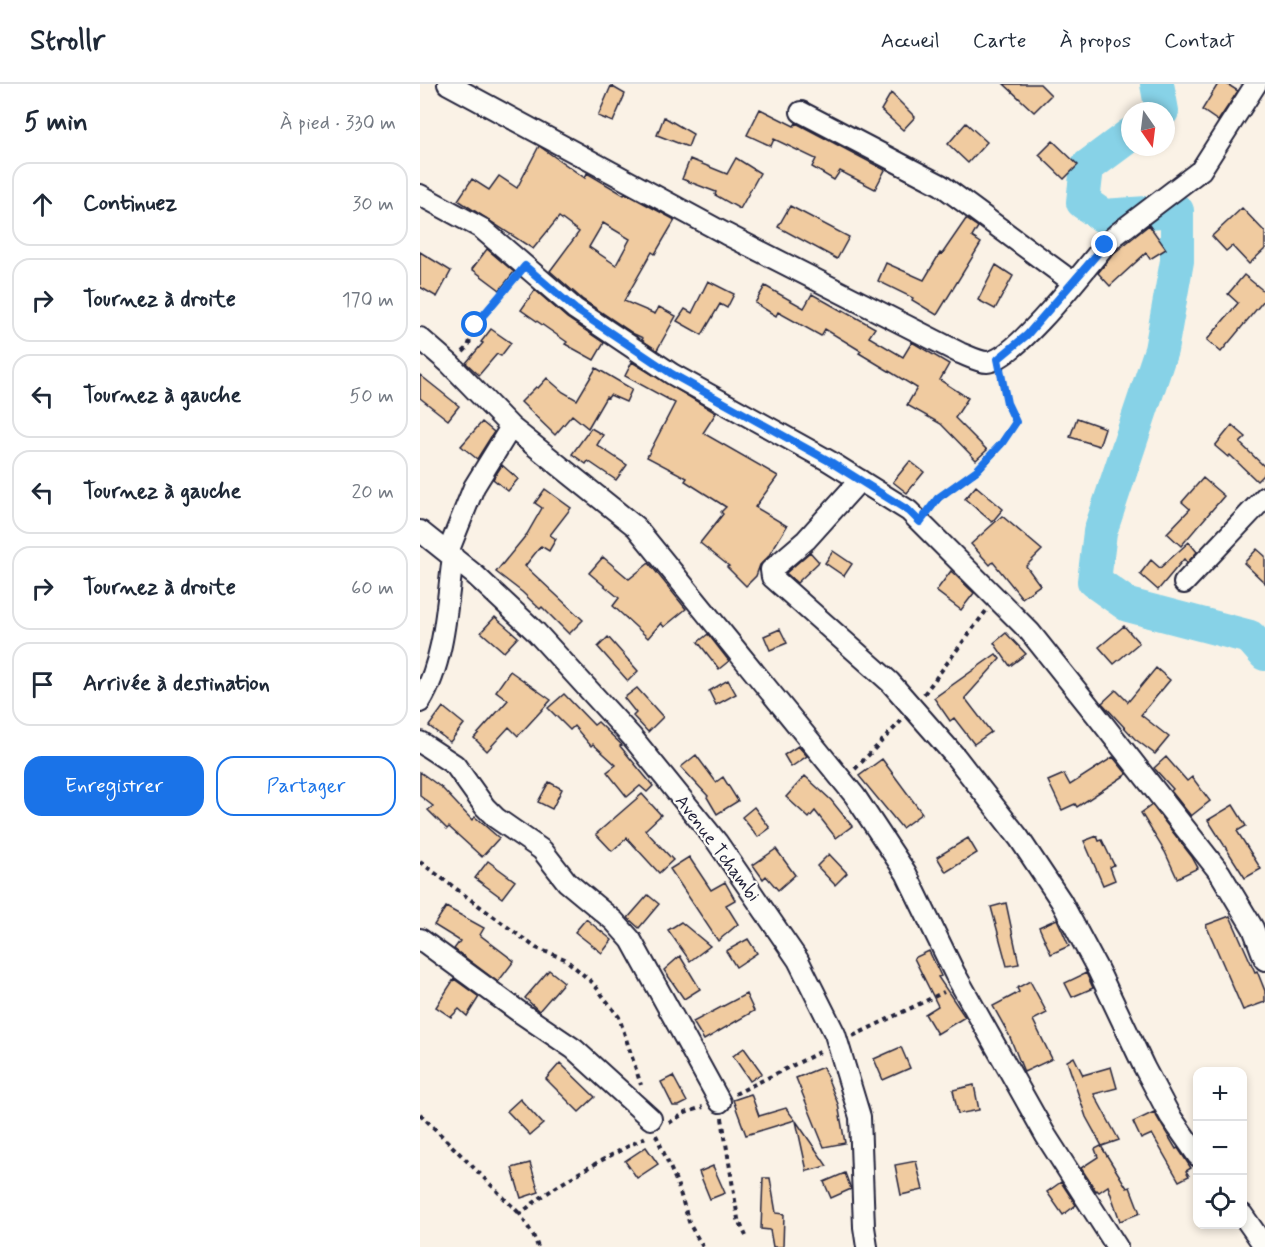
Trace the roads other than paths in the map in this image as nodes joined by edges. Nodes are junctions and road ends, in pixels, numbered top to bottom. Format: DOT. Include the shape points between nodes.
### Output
graph roads {
  1 [pos="448,84"];
  2 [pos="1256,84"];
  3 [pos="801,112"];
  4 [pos="420,195"];
  5 [pos="1074,283"];
  6 [pos="420,338"];
  7 [pos="511,426"];
  8 [pos="860,480"];
  9 [pos="1265,497"];
  10 [pos="420,531"];
  11 [pos="451,554"];
  12 [pos="1184,584"];
  13 [pos="420,702"];
  14 [pos="420,742"];
  15 [pos="420,939"];
  16 [pos="1265,960"];
  17 [pos="720,1102"];
  18 [pos="651,1119"];
  19 [pos="1193,1150"];
  20 [pos="1247,1221"];
  21 [pos="867,1247"];
  22 [pos="1117,1247"];
  23 [pos="1265,1247"];
  1 -- 5 [label="street" via="726,234 960,353 986,362 998,359 1027,335"];
  2 -- 5 [label="street" via="1201,170 1117,234"];
  3 -- 5 [label="street" via="941,184"];
  4 -- 8 [label="street" via="481,228 575,309 672,374"];
  6 -- 7 [label="street"];
  7 -- 11 [label="street" via="474,487"];
  7 -- 22 [label="street" via="636,527 855,796 906,873 955,974 1046,1136"];
  8 -- 16 [label="street" via="909,511 1030,632 1220,873 1253,928"];
  8 -- 19 [label="street" via="806,540 771,570 772,576 890,682 1019,838 1061,901 1144,1067"];
  9 -- 12 [label="street"];
  10 -- 11 [label="street, Avenue Tchambi"];
  11 -- 13 [label="street" via="441,643"];
  11 -- 21 [label="street, Avenue Tchambi" via="536,632 632,737 717,842 798,960 835,1034 860,1117"];
  14 -- 17 [label="street" via="455,765 496,818 542,850 567,882 631,940"];
  15 -- 18 [label="street" via="574,1049"];
  20 -- 23 [label="street"];
}
